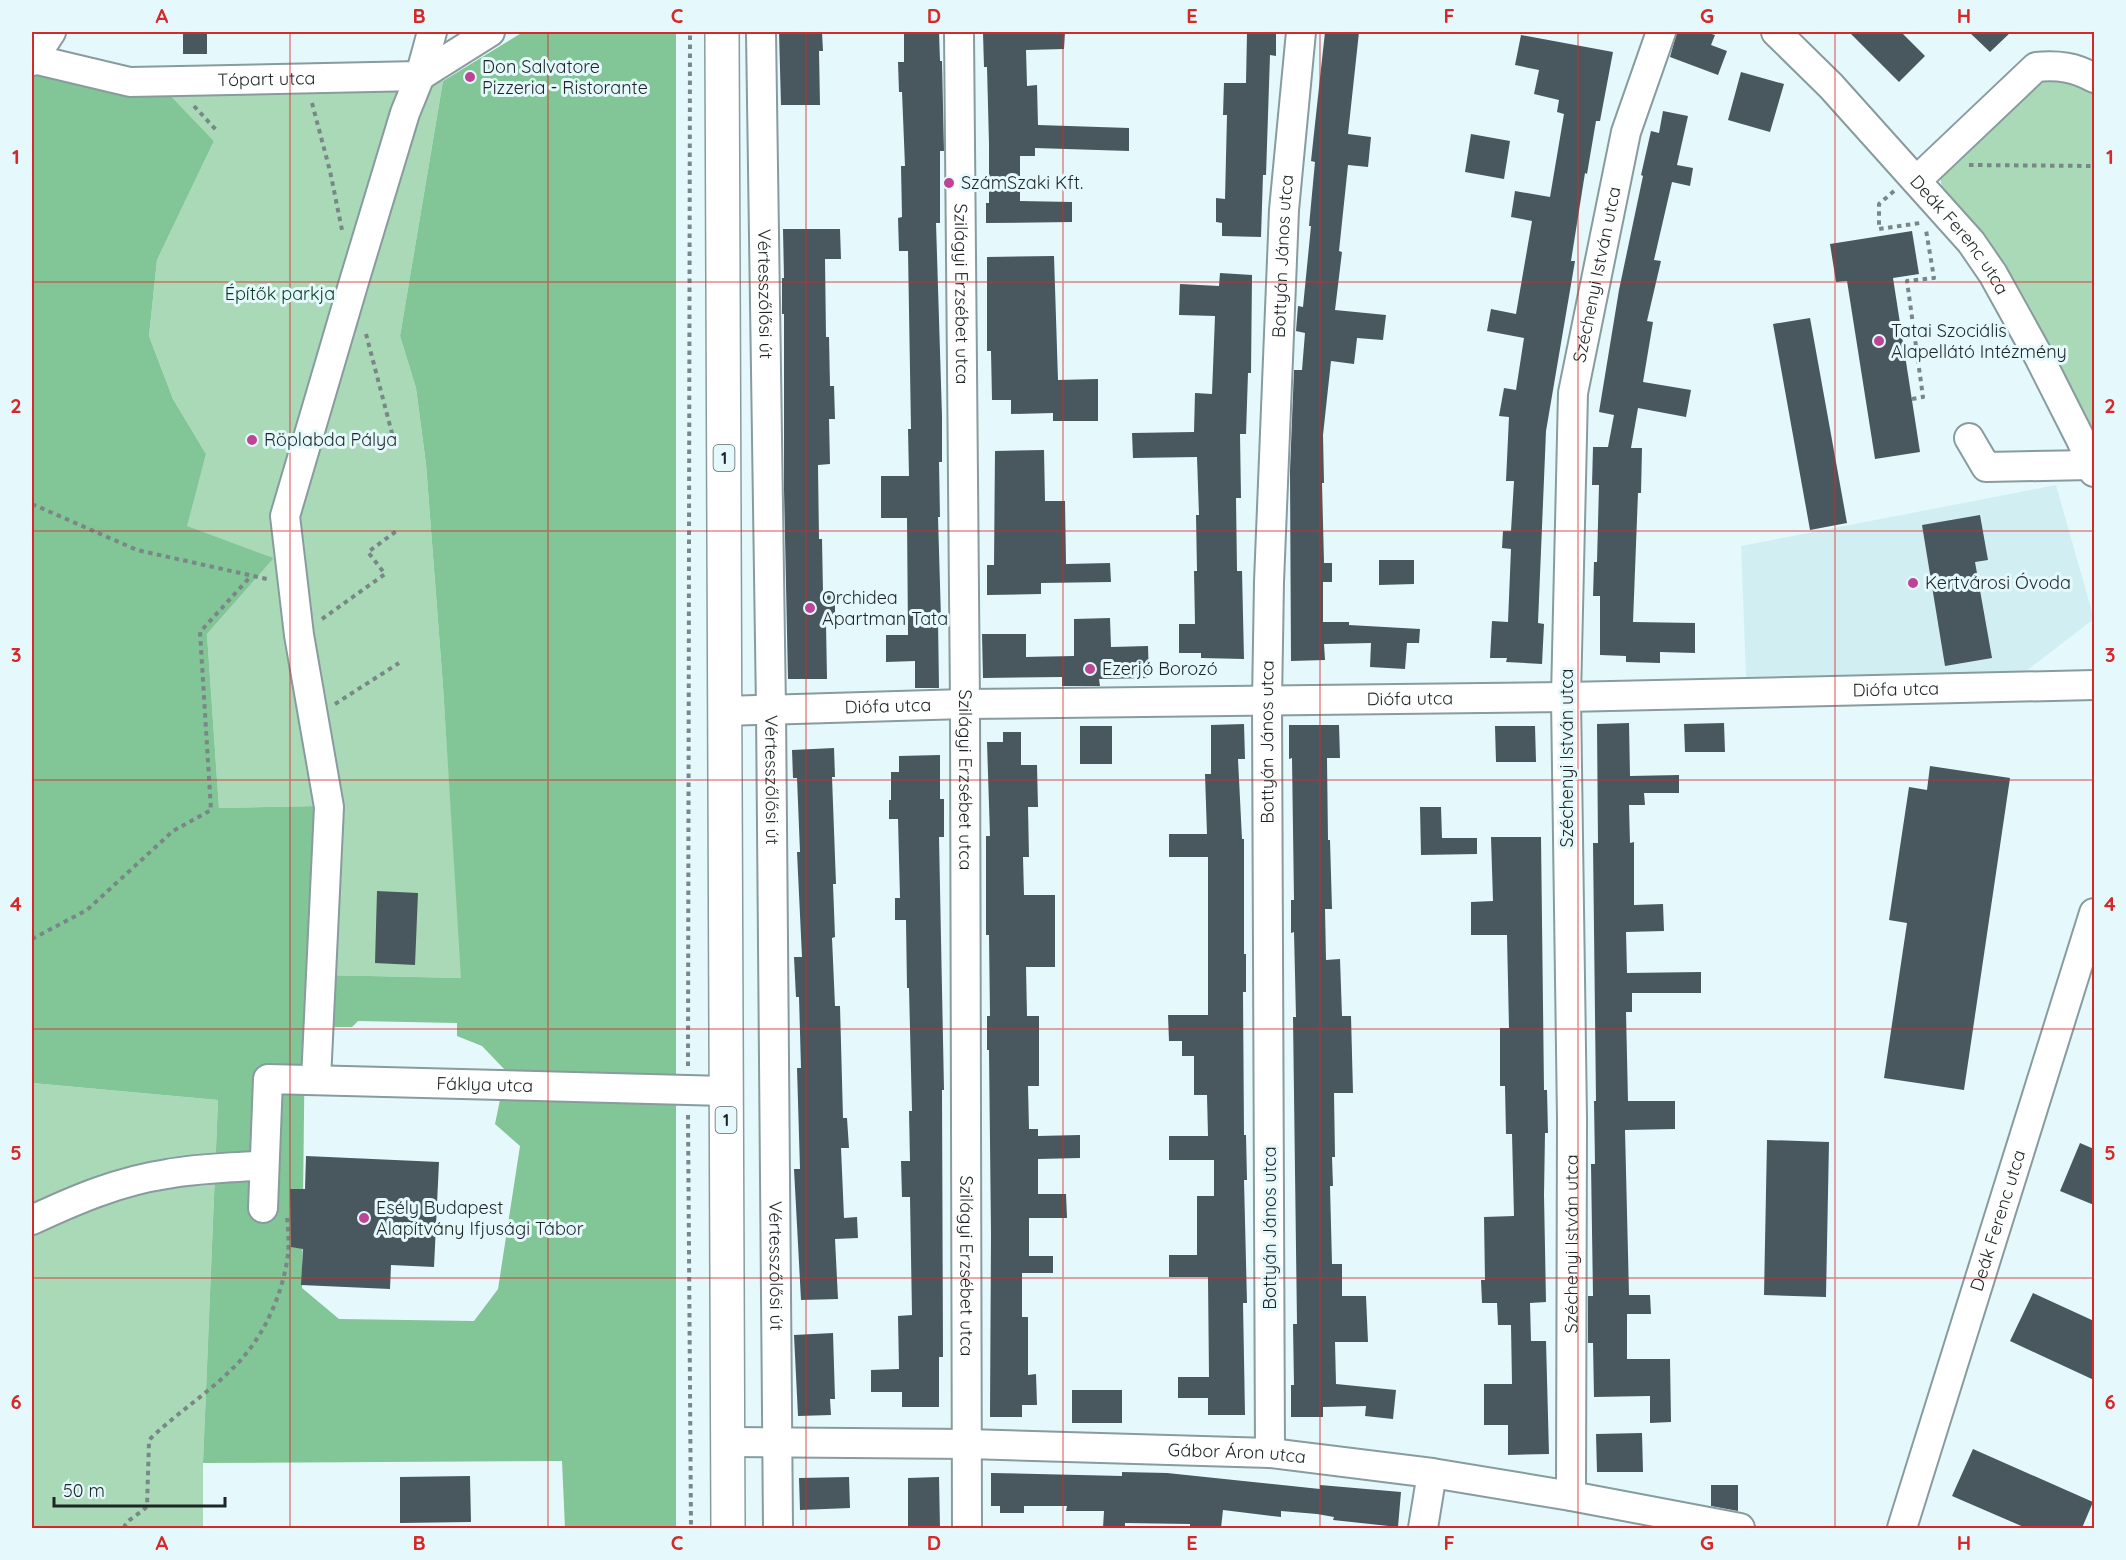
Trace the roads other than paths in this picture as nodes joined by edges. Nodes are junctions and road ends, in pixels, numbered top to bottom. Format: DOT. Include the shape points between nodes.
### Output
graph roads {
  1 [pos="51,32"];
  2 [pos="432,32"];
  3 [pos="490,32"];
  4 [pos="722,32"];
  5 [pos="760,32"];
  6 [pos="959,32"];
  7 [pos="1301,32"];
  8 [pos="1661,32"];
  9 [pos="1776,32"];
  10 [pos="32,60"];
  11 [pos="420,76"];
  12 [pos="2094,78"];
  13 [pos="1922,172"];
  14 [pos="1969,438"];
  15 [pos="2091,453"];
  16 [pos="2094,685"];
  17 [pos="1566,697"];
  18 [pos="1267,701"];
  19 [pos="964,704"];
  20 [pos="771,709"];
  21 [pos="724,711"];
  22 [pos="2094,913"];
  23 [pos="316,1080"];
  24 [pos="725,1091"];
  25 [pos="264,1166"];
  26 [pos="275,1209"];
  27 [pos="32,1220"];
  28 [pos="728,1442"];
  29 [pos="777,1442"];
  30 [pos="968,1444"];
  31 [pos="1270,1454"];
  32 [pos="1432,1473"];
  33 [pos="1571,1496"];
  34 [pos="728,1528"];
  35 [pos="778,1528"];
  36 [pos="967,1528"];
  37 [pos="1423,1528"];
  38 [pos="1740,1528"];
  39 [pos="1902,1528"];
  1 -- 10 [label="street"];
  2 -- 11 [label="street"];
  3 -- 11 [label="street"];
  4 -- 21 [label="main road, 1"];
  5 -- 20 [label="street, Vértesszőlősi út"];
  6 -- 19 [label="street, Szilágyi Erzsébet utca"];
  7 -- 18 [label="street, Bottyán János utca" via="1284,210"];
  8 -- 17 [label="street, Széchenyi István utca" via="1626,132 1573,393"];
  9 -- 13 [label="street, Deák Ferenc utca"];
  10 -- 11 [label="street, Tópart utca" via="130,82"];
  11 -- 23 [label="street" via="405,113 285,516 299,634 329,807"];
  12 -- 13 [label="street" via="2080,70 2056,65 2036,67"];
  13 -- 15 [label="street, Deák Ferenc utca" via="1993,274"];
  14 -- 15 [label="street" via="1986,467"];
  16 -- 17 [label="street, Diófa utca"];
  17 -- 18 [label="street, Diófa utca"];
  17 -- 33 [label="street, Széchenyi István utca" via="1572,1119"];
  18 -- 19 [label="street, Diófa utca"];
  18 -- 31 [label="street, Bottyán János utca"];
  19 -- 20 [label="street, Diófa utca"];
  19 -- 30 [label="street, Szilágyi Erzsébet utca"];
  20 -- 21 [label="street, Diófa utca"];
  20 -- 29 [label="street, Vértesszőlősi út"];
  21 -- 24 [label="main road, 1"];
  22 -- 39 [label="street, Deák Ferenc utca"];
  23 -- 24 [label="street, Fáklya utca"];
  23 -- 25 [label="street, Fáklya utca" via="267,1090"];
  24 -- 28 [label="main road, 1"];
  25 -- 26 [label="street"];
  25 -- 27 [label="street" via="147,1178 98,1191"];
  28 -- 29 [label="street, Gábor Áron utca"];
  28 -- 34 [label="main road, 1"];
  29 -- 30 [label="street, Gábor Áron utca"];
  29 -- 35 [label="street, Vértesszőlősi út"];
  30 -- 31 [label="street, Gábor Áron utca"];
  30 -- 36 [label="street, Szilágyi Erzsébet utca"];
  31 -- 32 [label="street, Gábor Áron utca"];
  32 -- 33 [label="street, Gábor Áron utca"];
  32 -- 37 [label="street"];
  33 -- 38 [label="street, Gábor Áron utca"];
}
